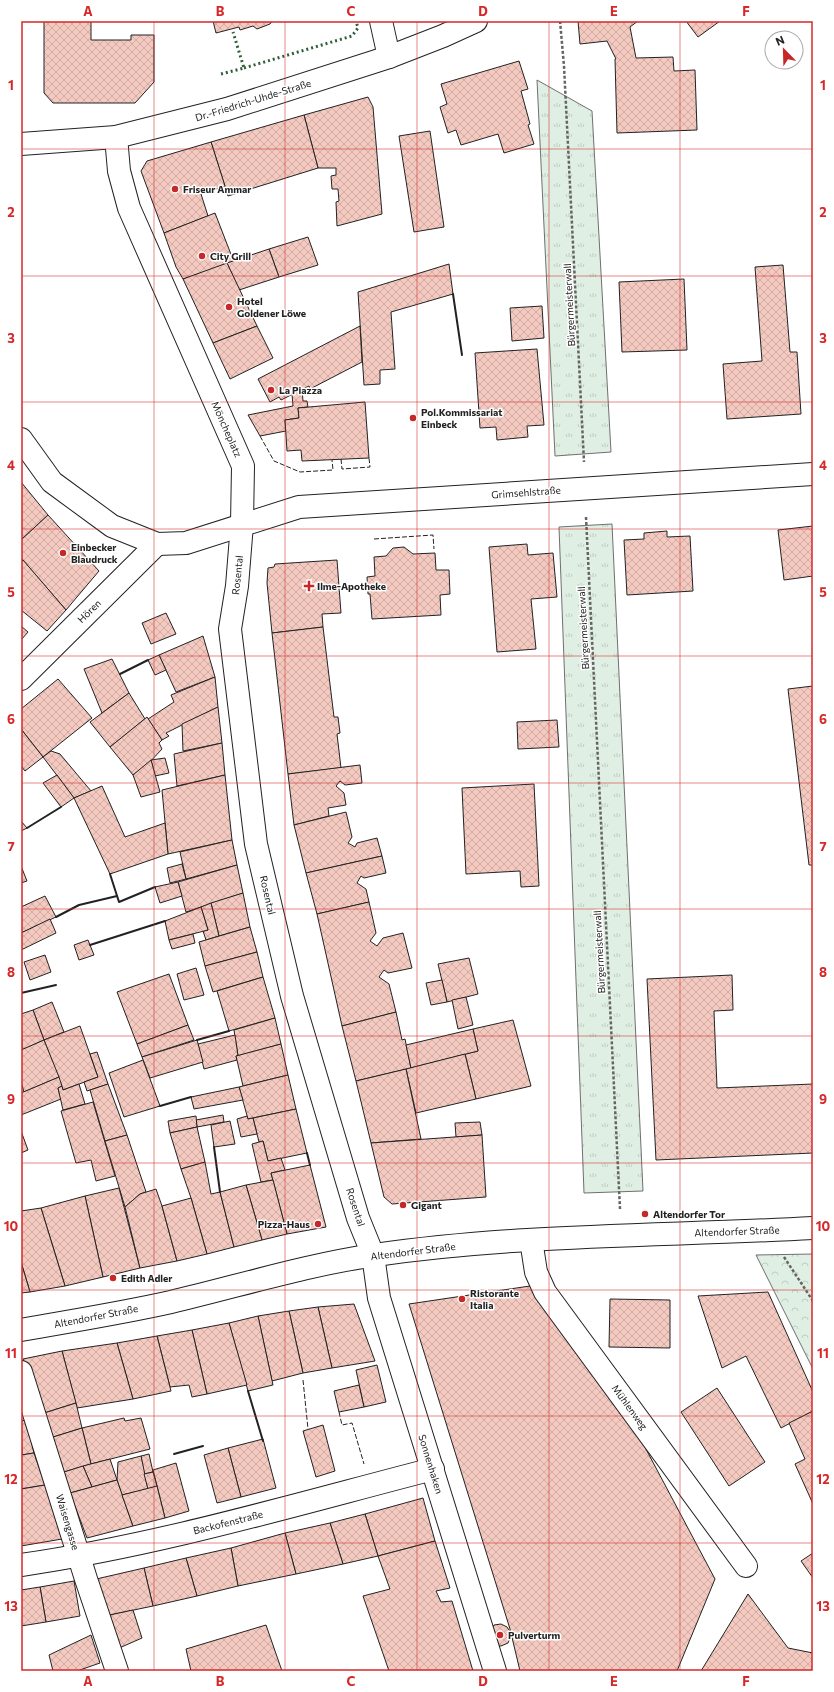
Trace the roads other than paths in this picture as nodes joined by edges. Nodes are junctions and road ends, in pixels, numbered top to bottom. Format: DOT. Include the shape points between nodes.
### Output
graph roads {
  1 [pos="381,21"];
  2 [pos="476,21"];
  3 [pos="389,57"];
  4 [pos="116,137"];
  5 [pos="21,144"];
  6 [pos="21,438"];
  7 [pos="813,474"];
  8 [pos="242,524"];
  9 [pos="157,544"];
  10 [pos="21,679"];
  11 [pos="813,1228"];
  12 [pos="531,1240"];
  13 [pos="373,1255"];
  14 [pos="21,1330"];
  15 [pos="21,1372"];
  16 [pos="433,1469"];
  17 [pos="79,1557"];
  18 [pos="21,1565"];
  19 [pos="746,1566"];
  20 [pos="117,1671"];
  21 [pos="495,1671"];
  1 -- 3 [label="street"];
  2 -- 3 [label="street, Dr.-Friedrich-Uhde-Straße"];
  3 -- 4 [label="street, Dr.-Friedrich-Uhde-Straße" via="227,109"];
  4 -- 5 [label="street, Dr.-Friedrich-Uhde-Straße"];
  4 -- 8 [label="street, Möncheplatz" via="119,171 129,208 243,466"];
  6 -- 9 [label="street" via="52,482 112,526"];
  7 -- 8 [label="street, Grimsehlstraße" via="299,507"];
  8 -- 9 [label="street" via="186,543"];
  8 -- 13 [label="street, Rosental" via="237,586 230,629 256,844 292,996 358,1218"];
  9 -- 10 [label="street, Hören"];
  11 -- 12 [label="street, Altendorfer Straße"];
  12 -- 13 [label="street, Altendorfer Straße" via="434,1247"];
  12 -- 19 [label="street, Mühlenweg" via="536,1272 545,1292"];
  13 -- 14 [label="street, Altendorfer Straße" via="315,1266 169,1302"];
  13 -- 16 [label="street, Sonnenhaken" via="379,1298"];
  15 -- 17 [label="street, Waisengasse"];
  16 -- 17 [label="street, Backofenstraße" via="208,1527"];
  16 -- 21 [label="street, Sonnenhaken"];
  17 -- 18 [label="street, Backofenstraße"];
  17 -- 20 [label="street, Waisengasse"];
}
